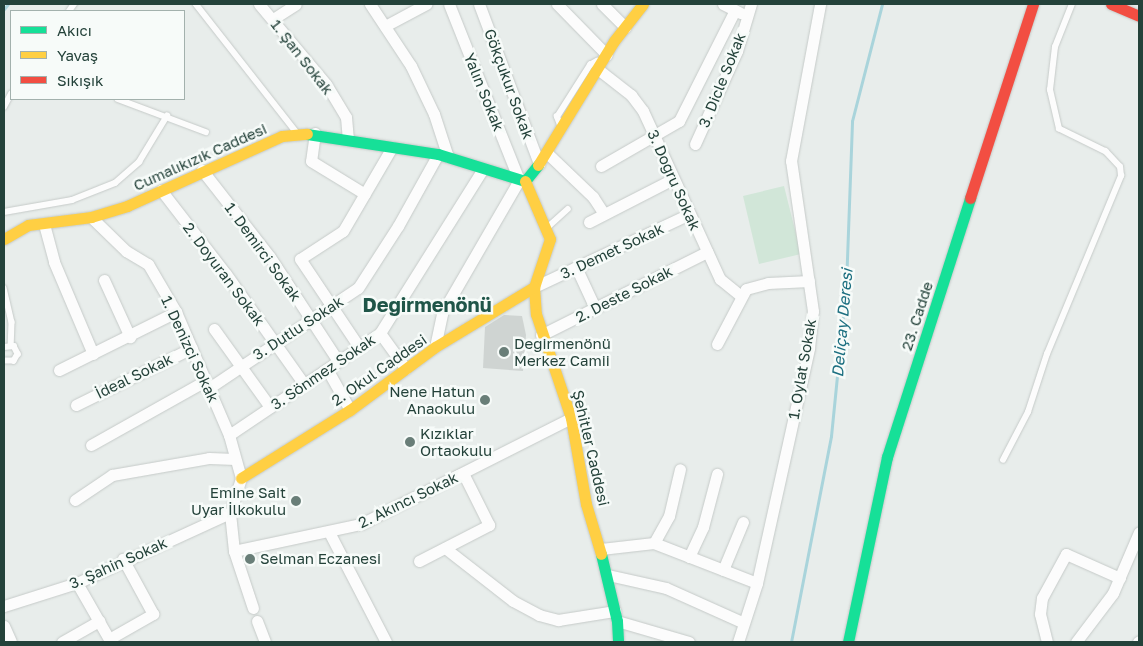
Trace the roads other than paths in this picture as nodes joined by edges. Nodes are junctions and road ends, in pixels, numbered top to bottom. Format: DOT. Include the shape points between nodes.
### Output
graph roads {
  1 [pos="196,4"];
  2 [pos="259,4"];
  3 [pos="296,4"];
  4 [pos="370,4"];
  5 [pos="426,4"];
  6 [pos="449,4"];
  7 [pos="479,4"];
  8 [pos="557,4"];
  9 [pos="602,4"];
  10 [pos="642,4"];
  11 [pos="723,4"];
  12 [pos="751,4"];
  13 [pos="820,4"];
  14 [pos="1033,4"];
  15 [pos="1072,4"];
  16 [pos="1111,4"];
  17 [pos="1127,4"];
  18 [pos="1139,9"];
  19 [pos="735,10"];
  20 [pos="747,16"];
  21 [pos="1139,16"];
  22 [pos="273,19"];
  23 [pos="385,26"];
  24 [pos="625,27"];
  25 [pos="607,55"];
  26 [pos="600,70"];
  27 [pos="10,96"];
  28 [pos="121,100"];
  29 [pos="4,107"];
  30 [pos="167,116"];
  31 [pos="562,131"];
  32 [pos="206,132"];
  33 [pos="315,133"];
  34 [pos="299,135"];
  35 [pos="654,137"];
  36 [pos="348,140"];
  37 [pos="695,144"];
  38 [pos="392,147"];
  39 [pos="547,153"];
  40 [pos="443,155"];
  41 [pos="539,164"];
  42 [pos="601,166"];
  43 [pos="484,169"];
  44 [pos="202,170"];
  45 [pos="522,180"];
  46 [pos="673,180"];
  47 [pos="161,190"];
  48 [pos="365,194"];
  49 [pos="568,209"];
  50 [pos="4,212"];
  51 [pos="604,214"];
  52 [pos="689,214"];
  53 [pos="91,217"];
  54 [pos="589,222"];
  55 [pos="44,224"];
  56 [pos="547,227"];
  57 [pos="4,239"];
  58 [pos="707,252"];
  59 [pos="576,267"];
  60 [pos="104,280"];
  61 [pos="809,281"];
  62 [pos="534,287"];
  63 [pos="4,288"];
  64 [pos="740,296"];
  65 [pos="332,305"];
  66 [pos="595,308"];
  67 [pos="176,312"];
  68 [pos="310,319"];
  69 [pos="214,329"];
  70 [pos="380,333"];
  71 [pos="541,336"];
  72 [pos="130,337"];
  73 [pos="275,342"];
  74 [pos="717,344"];
  75 [pos="11,345"];
  76 [pos="4,347"];
  77 [pos="359,347"];
  78 [pos="435,347"];
  79 [pos="192,348"];
  80 [pos="93,354"];
  81 [pos="4,361"];
  82 [pos="338,361"];
  83 [pos="240,367"];
  84 [pos="406,368"];
  85 [pos="326,369"];
  86 [pos="59,370"];
  87 [pos="304,384"];
  88 [pos="207,385"];
  89 [pos="76,405"];
  90 [pos="270,407"];
  91 [pos="350,410"];
  92 [pos="571,418"];
  93 [pos="229,435"];
  94 [pos="91,445"];
  95 [pos="235,459"];
  96 [pos="1003,460"];
  97 [pos="680,469"];
  98 [pos="464,473"];
  99 [pos="717,474"];
  100 [pos="241,478"];
  101 [pos="75,500"];
  102 [pos="230,513"];
  103 [pos="743,522"];
  104 [pos="329,532"];
  105 [pos="1139,532"];
  106 [pos="654,543"];
  107 [pos="445,548"];
  108 [pos="601,549"];
  109 [pos="234,551"];
  110 [pos="689,557"];
  111 [pos="123,559"];
  112 [pos="419,561"];
  113 [pos="723,570"];
  114 [pos="608,576"];
  115 [pos="1120,578"];
  116 [pos="757,582"];
  117 [pos="77,583"];
  118 [pos="4,606"];
  119 [pos="253,608"];
  120 [pos="616,616"];
  121 [pos="99,621"];
  122 [pos="256,621"];
  123 [pos="744,622"];
  124 [pos="4,626"];
  125 [pos="11,642"];
  126 [pos="62,642"];
  127 [pos="265,642"];
  128 [pos="386,642"];
  129 [pos="618,642"];
  130 [pos="689,642"];
  131 [pos="738,642"];
  132 [pos="848,642"];
  133 [pos="1047,642"];
  134 [pos="1076,642"];
  1 -- 34 [label="lane"];
  2 -- 22 [label="street, 1. Şan Sokak"];
  3 -- 22 [label="street"];
  4 -- 23 [label="street"];
  5 -- 23 [label="street"];
  6 -- 45 [label="street, Yalın Sokak"];
  7 -- 41 [label="street, Gökçukur Sokak"];
  8 -- 25 [label="street"];
  9 -- 24 [label="street"];
  10 -- 24 [label="main road"];
  11 -- 19 [label="street, 3. Dicle Sokak"];
  12 -- 20 [label="street, 3. Dicle Sokak"];
  13 -- 61 [label="street, 1. Oylat Sokak" via="791,161"];
  14 -- 132 [label="main road, 23. Cadde" via="887,458"];
  15 -- 96 [label="lane" via="1055,47 1050,90 1058,128 1106,152 1120,167 1121,176 1047,354 1028,412"];
  16 -- 21 [label="main road"];
  17 -- 18 [label="main road"];
  19 -- 20 [label="street, 3. Dicle Sokak"];
  19 -- 35 [label="street" via="679,121"];
  20 -- 37 [label="street, 3. Dicle Sokak" via="736,51"];
  22 -- 36 [label="street, 1. Şan Sokak" via="326,84 346,117"];
  23 -- 40 [label="street" via="411,66 434,114"];
  24 -- 25 [label="main road"];
  25 -- 26 [label="main road"];
  25 -- 31 [label="lane" via="590,65 557,117"];
  26 -- 31 [label="main road"];
  26 -- 35 [label="street, 3. Doğru Sokak" via="631,95 643,111"];
  27 -- 29 [label="lane"];
  28 -- 30 [label="lane"];
  30 -- 32 [label="lane"];
  30 -- 50 [label="lane" via="139,162 115,183 72,200"];
  31 -- 39 [label="main road"];
  33 -- 34 [label="main road, Cumalıkızık Caddesi"];
  33 -- 36 [label="main road, Cumalıkızık Caddesi"];
  33 -- 48 [label="street" via="311,160"];
  34 -- 44 [label="main road, Cumalıkızık Caddesi" via="282,136"];
  35 -- 42 [label="street"];
  35 -- 46 [label="street, 3. Doğru Sokak"];
  36 -- 38 [label="main road, Cumalıkızık Caddesi"];
  38 -- 40 [label="main road, Cumalıkızık Caddesi"];
  38 -- 48 [label="street"];
  39 -- 41 [label="main road"];
  39 -- 51 [label="street" via="593,197"];
  40 -- 43 [label="main road, Cumalıkızık Caddesi"];
  40 -- 65 [label="street, 3. Dutlu Sokak" via="358,288"];
  41 -- 45 [label="main road"];
  43 -- 45 [label="main road, Cumalıkızık Caddesi"];
  43 -- 70 [label="street, 3. Sönmez Sokak"];
  44 -- 47 [label="main road, Cumalıkızık Caddesi"];
  44 -- 68 [label="street, 1. Demirci Sokak" via="270,257"];
  45 -- 56 [label="main road"];
  45 -- 78 [label="street" via="442,313"];
  46 -- 51 [label="street"];
  46 -- 52 [label="street, 3. Doğru Sokak"];
  47 -- 53 [label="main road, Cumalıkızık Caddesi" via="127,206"];
  47 -- 73 [label="street, 2. Doyuran Sokak"];
  48 -- 65 [label="street" via="343,231 300,259"];
  49 -- 56 [label="lane"];
  51 -- 54 [label="street"];
  52 -- 58 [label="street, 3. Doğru Sokak"];
  52 -- 59 [label="street, 3. Demet Sokak"];
  53 -- 55 [label="main road, Cumalıkızık Caddesi"];
  53 -- 67 [label="street, 1. Denizci Sokak" via="126,251 148,264"];
  55 -- 57 [label="main road, Cumalıkızık Caddesi" via="28,225"];
  55 -- 80 [label="street" via="54,262"];
  56 -- 62 [label="main road, Şehitler Caddesi" via="550,240"];
  58 -- 64 [label="street, 3. Doğru Sokak" via="726,287"];
  58 -- 66 [label="street, 2. Deste Sokak"];
  59 -- 62 [label="street, 3. Demet Sokak"];
  59 -- 66 [label="street"];
  60 -- 72 [label="street"];
  61 -- 64 [label="street" via="755,285"];
  61 -- 116 [label="street, 1. Oylat Sokak" via="812,311 809,348"];
  62 -- 71 [label="main road, Şehitler Caddesi"];
  62 -- 78 [label="main road, 2. Okul Caddesi"];
  63 -- 75 [label="lane" via="12,322"];
  64 -- 74 [label="street"];
  65 -- 68 [label="street, 3. Dutlu Sokak"];
  65 -- 77 [label="street"];
  66 -- 71 [label="street, 2. Deste Sokak"];
  67 -- 72 [label="street"];
  67 -- 79 [label="street, 1. Denizci Sokak"];
  68 -- 73 [label="street, 3. Dutlu Sokak"];
  68 -- 82 [label="street, 1. Demirci Sokak"];
  69 -- 83 [label="street"];
  70 -- 77 [label="street, 3. Sönmez Sokak"];
  70 -- 84 [label="street"];
  71 -- 92 [label="main road, Şehitler Caddesi"];
  72 -- 80 [label="street"];
  73 -- 83 [label="street, 3. Dutlu Sokak"];
  73 -- 87 [label="street, 2. Doyuran Sokak"];
  75 -- 76 [label="lane"];
  75 -- 81 [label="lane" via="16,348 17,357 11,363"];
  77 -- 82 [label="street, 3. Sönmez Sokak"];
  78 -- 84 [label="main road, 2. Okul Caddesi"];
  79 -- 88 [label="street, 1. Denizci Sokak"];
  79 -- 89 [label="street, İdeal Sokak"];
  80 -- 86 [label="street"];
  82 -- 85 [label="street, 3. Sönmez Sokak"];
  83 -- 88 [label="street, 3. Dutlu Sokak"];
  83 -- 90 [label="street"];
  84 -- 91 [label="main road, 2. Okul Caddesi"];
  85 -- 87 [label="street, 3. Sönmez Sokak"];
  85 -- 91 [label="street"];
  87 -- 90 [label="street, 3. Sönmez Sokak"];
  88 -- 93 [label="street, 1. Denizci Sokak"];
  88 -- 94 [label="street, 3. Dutlu Sokak"];
  90 -- 93 [label="street, 3. Sönmez Sokak"];
  91 -- 100 [label="main road, 2. Okul Caddesi"];
  92 -- 98 [label="street, 2. Akıncı Sokak"];
  92 -- 108 [label="main road, Şehitler Caddesi" via="586,504"];
  93 -- 95 [label="street, 1. Denizci Sokak"];
  95 -- 100 [label="street, 1. Denizci Sokak"];
  95 -- 101 [label="street" via="209,458 112,475"];
  97 -- 106 [label="street" via="669,516"];
  98 -- 104 [label="street, 2. Akıncı Sokak" via="361,524"];
  98 -- 107 [label="street" via="489,525"];
  99 -- 110 [label="street" via="702,527"];
  100 -- 102 [label="street"];
  102 -- 109 [label="street"];
  102 -- 111 [label="street, 3. Şahin Sokak"];
  103 -- 113 [label="street"];
  104 -- 109 [label="street, 2. Akıncı Sokak"];
  104 -- 128 [label="street"];
  105 -- 115 [label="street"];
  106 -- 108 [label="street"];
  106 -- 110 [label="street"];
  107 -- 112 [label="street"];
  107 -- 120 [label="street" via="513,601 539,615 558,620"];
  108 -- 114 [label="main road, Şehitler Caddesi"];
  109 -- 119 [label="street"];
  110 -- 113 [label="street"];
  111 -- 117 [label="street, 3. Şahin Sokak"];
  111 -- 121 [label="street" via="152,614 110,639"];
  113 -- 116 [label="street"];
  114 -- 120 [label="main road, Şehitler Caddesi"];
  114 -- 123 [label="street" via="666,588"];
  115 -- 133 [label="street" via="1066,554 1042,598 1040,614"];
  115 -- 134 [label="street" via="1113,593"];
  116 -- 123 [label="street, 1. Oylat Sokak"];
  117 -- 118 [label="street, 3. Şahin Sokak"];
  117 -- 121 [label="street"];
  120 -- 129 [label="main road, Şehitler Caddesi"];
  120 -- 130 [label="street"];
  121 -- 126 [label="street"];
  122 -- 127 [label="street"];
  123 -- 131 [label="street, 1. Oylat Sokak"];
  124 -- 125 [label="street"];
}
